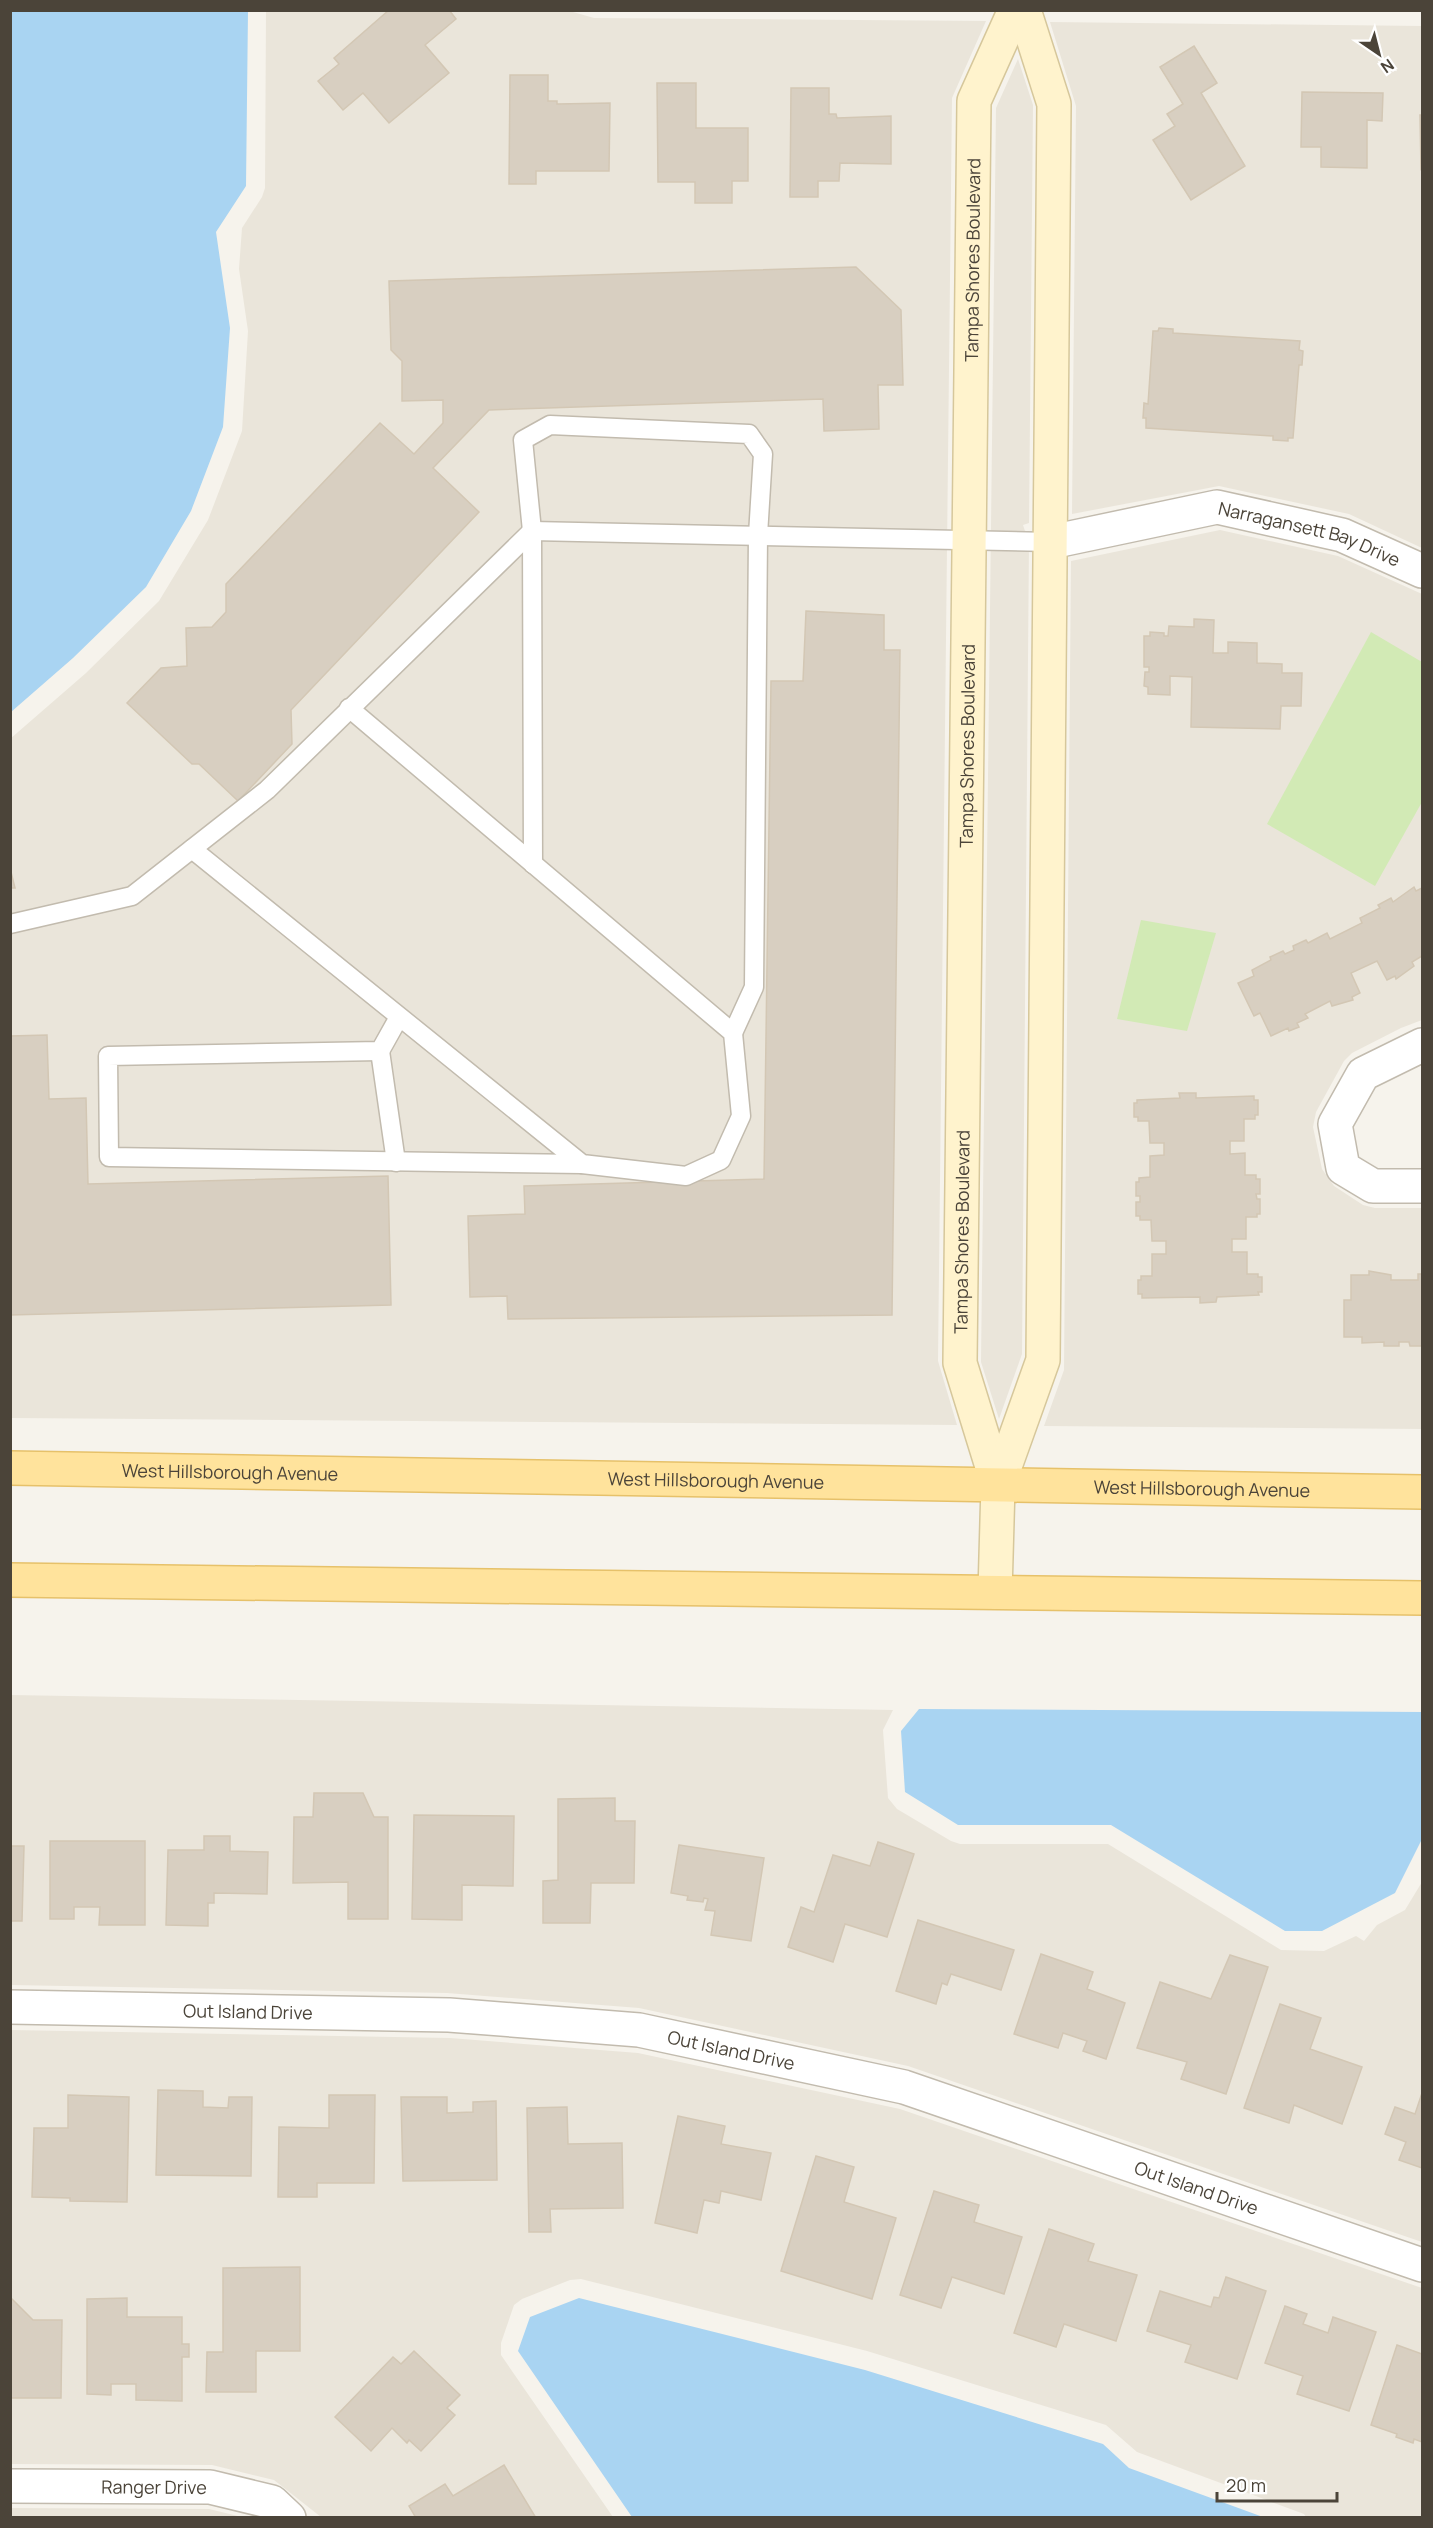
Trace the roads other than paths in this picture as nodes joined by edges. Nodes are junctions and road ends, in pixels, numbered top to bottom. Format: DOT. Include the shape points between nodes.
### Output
graph roads {
  1 [pos="1016,10"];
  2 [pos="1024,10"];
  3 [pos="532,531"];
  4 [pos="758,535"];
  5 [pos="968,540"];
  6 [pos="1051,542"];
  7 [pos="1422,571"];
  8 [pos="349,708"];
  9 [pos="192,849"];
  10 [pos="533,864"];
  11 [pos="10,924"];
  12 [pos="399,1017"];
  13 [pos="733,1033"];
  14 [pos="1422,1045"];
  15 [pos="380,1051"];
  16 [pos="396,1162"];
  17 [pos="582,1164"];
  18 [pos="1422,1186"];
  19 [pos="10,1468"];
  20 [pos="998,1486"];
  21 [pos="1422,1492"];
  22 [pos="10,1580"];
  23 [pos="995,1592"];
  24 [pos="1422,1598"];
  25 [pos="10,2007"];
  26 [pos="1422,2265"];
  27 [pos="10,2486"];
  28 [pos="289,2517"];
  1 -- 5 [label="street, Tampa Shores Boulevard" via="974,100"];
  2 -- 6 [label="street, Tampa Shores Boulevard" via="1054,104"];
  3 -- 4 [label="lane"];
  3 -- 4 [label="lane" via="523,440 550,425 749,434 763,454"];
  3 -- 8 [label="lane"];
  3 -- 10 [label="lane"];
  4 -- 5 [label="lane"];
  4 -- 13 [label="lane" via="753,987"];
  5 -- 6 [label="lane"];
  5 -- 20 [label="street, Tampa Shores Boulevard" via="960,1363"];
  6 -- 7 [label="street, Narragansett Bay Drive" via="1217,507 1342,535"];
  6 -- 20 [label="street, Tampa Shores Boulevard" via="1044,1360"];
  8 -- 9 [label="lane" via="267,790"];
  8 -- 10 [label="lane"];
  9 -- 11 [label="lane" via="132,896"];
  9 -- 12 [label="lane"];
  10 -- 13 [label="lane"];
  12 -- 15 [label="lane"];
  12 -- 17 [label="lane"];
  13 -- 17 [label="lane" via="741,1116 721,1160 686,1176"];
  14 -- 18 [label="street" via="1363,1074 1335,1124 1343,1168 1373,1186"];
  15 -- 16 [label="lane"];
  15 -- 16 [label="lane" via="108,1056 109,1157"];
  16 -- 17 [label="lane"];
  19 -- 20 [label="main road, West Hillsborough Avenue"];
  20 -- 21 [label="main road, West Hillsborough Avenue"];
  20 -- 23 [label="street, Tampa Shores Boulevard"];
  22 -- 23 [label="main road"];
  23 -- 24 [label="main road"];
  25 -- 26 [label="street, Out Island Drive" via="449,2015 639,2030 904,2087"];
  27 -- 28 [label="street, Ranger Drive" via="210,2487 272,2502"];
}
